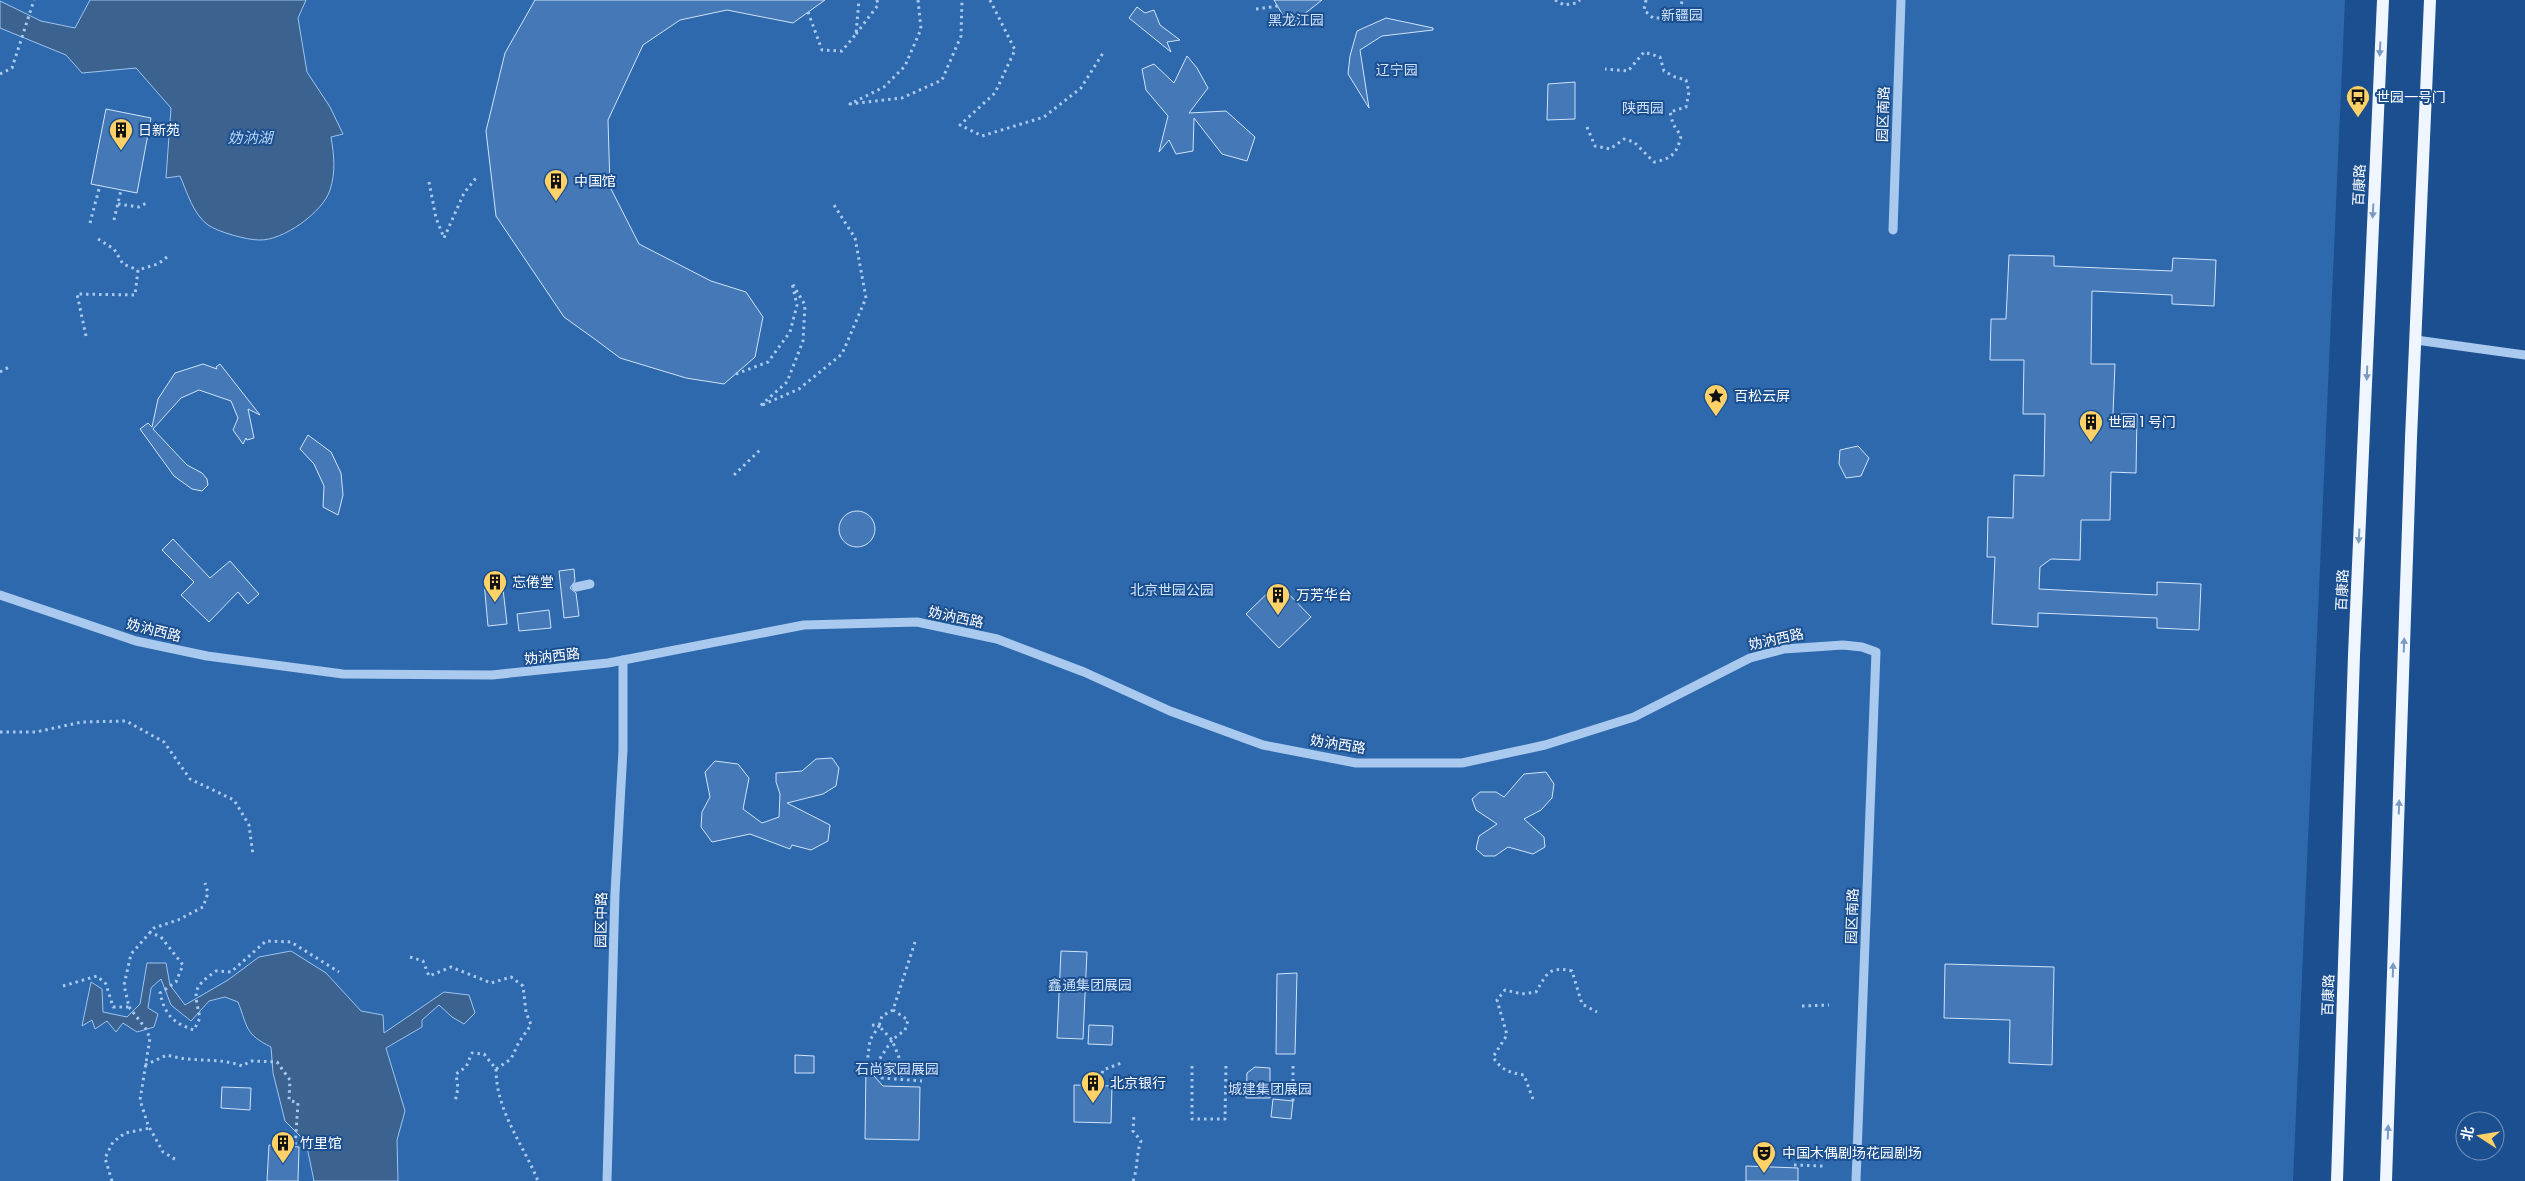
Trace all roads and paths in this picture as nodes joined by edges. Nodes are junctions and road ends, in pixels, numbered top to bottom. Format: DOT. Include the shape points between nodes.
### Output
graph roads {
  1 [pos="859,0"];
  2 [pos="877,0"];
  3 [pos="918,0"];
  4 [pos="962,0"];
  5 [pos="990,0"];
  6 [pos="1555,0"];
  7 [pos="1580,0"];
  8 [pos="1646,0"];
  9 [pos="1682,0"];
  10 [pos="1901,0"];
  11 [pos="2382,0"];
  12 [pos="2430,0"];
  13 [pos="33,2"];
  14 [pos="1278,6"];
  15 [pos="1256,9"];
  16 [pos="808,12"];
  17 [pos="856,34"];
  18 [pos="1103,53"];
  19 [pos="1604,68"];
  20 [pos="0,74"];
  21 [pos="1587,127"];
  22 [pos="476,178"];
  23 [pos="429,182"];
  24 [pos="100,186"];
  25 [pos="121,190"];
  26 [pos="148,202"];
  27 [pos="118,204"];
  28 [pos="834,205"];
  29 [pos="114,220"];
  30 [pos="90,223"];
  31 [pos="1892,230"];
  32 [pos="98,239"];
  33 [pos="167,258"];
  34 [pos="138,270"];
  35 [pos="86,336"];
  36 [pos="2416,340"];
  37 [pos="2525,355"];
  38 [pos="11,366"];
  39 [pos="0,372"];
  40 [pos="736,374"];
  41 [pos="762,448"];
  42 [pos="734,475"];
  43 [pos="590,584"];
  44 [pos="576,587"];
  45 [pos="0,595"];
  46 [pos="1876,652"];
  47 [pos="623,660"];
  48 [pos="0,732"];
  49 [pos="253,855"];
  50 [pos="205,883"];
  51 [pos="149,932"];
  52 [pos="916,939"];
  53 [pos="410,957"];
  54 [pos="340,972"];
  55 [pos="63,986"];
  56 [pos="1829,1005"];
  57 [pos="1802,1006"];
  58 [pos="129,1007"];
  59 [pos="893,1010"];
  60 [pos="1596,1012"];
  61 [pos="872,1025"];
  62 [pos="879,1026"];
  63 [pos="892,1040"];
  64 [pos="1124,1062"];
  65 [pos="145,1064"];
  66 [pos="1226,1064"];
  67 [pos="875,1066"];
  68 [pos="1192,1066"];
  69 [pos="1294,1066"];
  70 [pos="496,1069"];
  71 [pos="900,1079"];
  72 [pos="922,1081"];
  73 [pos="1099,1086"];
  74 [pos="1533,1099"];
  75 [pos="1293,1101"];
  76 [pos="455,1102"];
  77 [pos="1134,1115"];
  78 [pos="150,1128"];
  79 [pos="295,1146"];
  80 [pos="178,1161"];
  81 [pos="1794,1165"];
  82 [pos="1823,1166"];
  83 [pos="112,1181"];
  84 [pos="538,1181"];
  85 [pos="607,1181"];
  86 [pos="1133,1181"];
  87 [pos="1856,1181"];
  88 [pos="2338,1181"];
  89 [pos="2386,1181"];
  1 -- 17 [label="path"];
  2 -- 17 [label="path" via="878,5"];
  3 -- 4 [label="path" via="921,28 905,66 884,87 850,104 902,98 942,80 961,36"];
  5 -- 18 [label="path" via="1015,50 995,94 960,125 982,136 1044,117 1081,88"];
  6 -- 7 [label="path" via="1564,5"];
  8 -- 9 [label="path" via="1644,10 1653,18 1670,18 1681,9"];
  10 -- 31 [label="street, 园区南路"];
  11 -- 88 [label="main road, 百康路, one-way" via="2354,655"];
  12 -- 36 [label="main road"];
  13 -- 20 [label="path" via="12,68"];
  14 -- 15 [label="path"];
  16 -- 17 [label="path" via="822,50 842,51"];
  19 -- 21 [label="path" via="1628,71 1644,52 1660,57 1664,71 1686,80 1689,92 1686,107 1670,112 1681,136 1678,150 1668,160 1654,162 1634,142 1624,139 1610,149 1595,146"];
  22 -- 23 [label="path" via="464,193 444,238 436,218"];
  24 -- 30 [label="path"];
  25 -- 27 [label="path"];
  26 -- 27 [label="path" via="139,207"];
  27 -- 29 [label="path"];
  28 -- 40 [label="path" via="855,238 866,298 842,354 798,389 760,406 787,382 802,342 805,305 792,283 797,305 790,332 768,362"];
  32 -- 34 [label="path" via="114,249 123,264"];
  33 -- 34 [label="path"];
  34 -- 35 [label="path" via="135,295 77,294"];
  36 -- 37 [label="street"];
  89 -- 36 [label="main road, one-way"];
  38 -- 39 [label="path"];
  41 -- 42 [label="path"];
  43 -- 44 [label="street"];
  45 -- 47 [label="street, 妫汭西路" via="136,641 207,656 343,674 492,676"];
  46 -- 47 [label="street, 妫汭西路" via="1843,645 1784,649 1750,658 1634,717 1545,745 1462,763 1436,764 1356,763 1263,745 1170,711 1084,672 996,639 916,622 804,625"];
  46 -- 87 [label="street, 园区南路"];
  47 -- 85 [label="street, 园区中路" via="623,750 615,893"];
  48 -- 49 [label="path" via="36,732 82,722 126,720 164,742 190,780 234,800 249,825"];
  50 -- 51 [label="path" via="208,893 203,907"];
  51 -- 54 [label="path" via="161,937 183,965 176,982 160,993 162,1004 176,1024 194,1030 200,1018 195,993 199,982 216,971 231,972 266,941 292,942"];
  51 -- 58 [label="path" via="131,954 124,986"];
  52 -- 59 [label="path"];
  53 -- 70 [label="path" via="423,961 429,976 451,967 491,983 511,977 523,986 531,1025 511,1059"];
  55 -- 58 [label="path" via="97,976 106,984 113,1007"];
  56 -- 57 [label="path"];
  58 -- 65 [label="path" via="150,1038"];
  59 -- 62 [label="path" via="882,1016"];
  59 -- 63 [label="path" via="908,1020 905,1030"];
  60 -- 74 [label="path" via="1582,1004 1572,971 1558,968 1547,973 1536,992 1522,994 1505,990 1497,1000 1507,1036 1494,1057 1500,1067 1524,1075"];
  61 -- 62 [label="path"];
  62 -- 63 [label="path"];
  62 -- 67 [label="path" via="870,1040 868,1064"];
  63 -- 67 [label="path"];
  63 -- 71 [label="path" via="903,1068"];
  64 -- 73 [label="path" via="1103,1070"];
  65 -- 78 [label="path" via="140,1100"];
  65 -- 79 [label="path" via="166,1055 184,1060 232,1062 242,1066 251,1061 277,1062 290,1080 289,1100 298,1103"];
  66 -- 68 [label="path" via="1224,1119 1192,1119"];
  67 -- 71 [label="path" via="882,1078"];
  69 -- 75 [label="path"];
  70 -- 76 [label="path" via="484,1054 472,1053 466,1067 456,1074"];
  70 -- 84 [label="path" via="496,1086 511,1129 528,1155"];
  71 -- 72 [label="path"];
  77 -- 86 [label="path" via="1133,1131 1141,1140"];
  78 -- 80 [label="path" via="163,1152"];
  78 -- 83 [label="path" via="125,1133 113,1142 106,1158"];
  81 -- 82 [label="path"];
}
